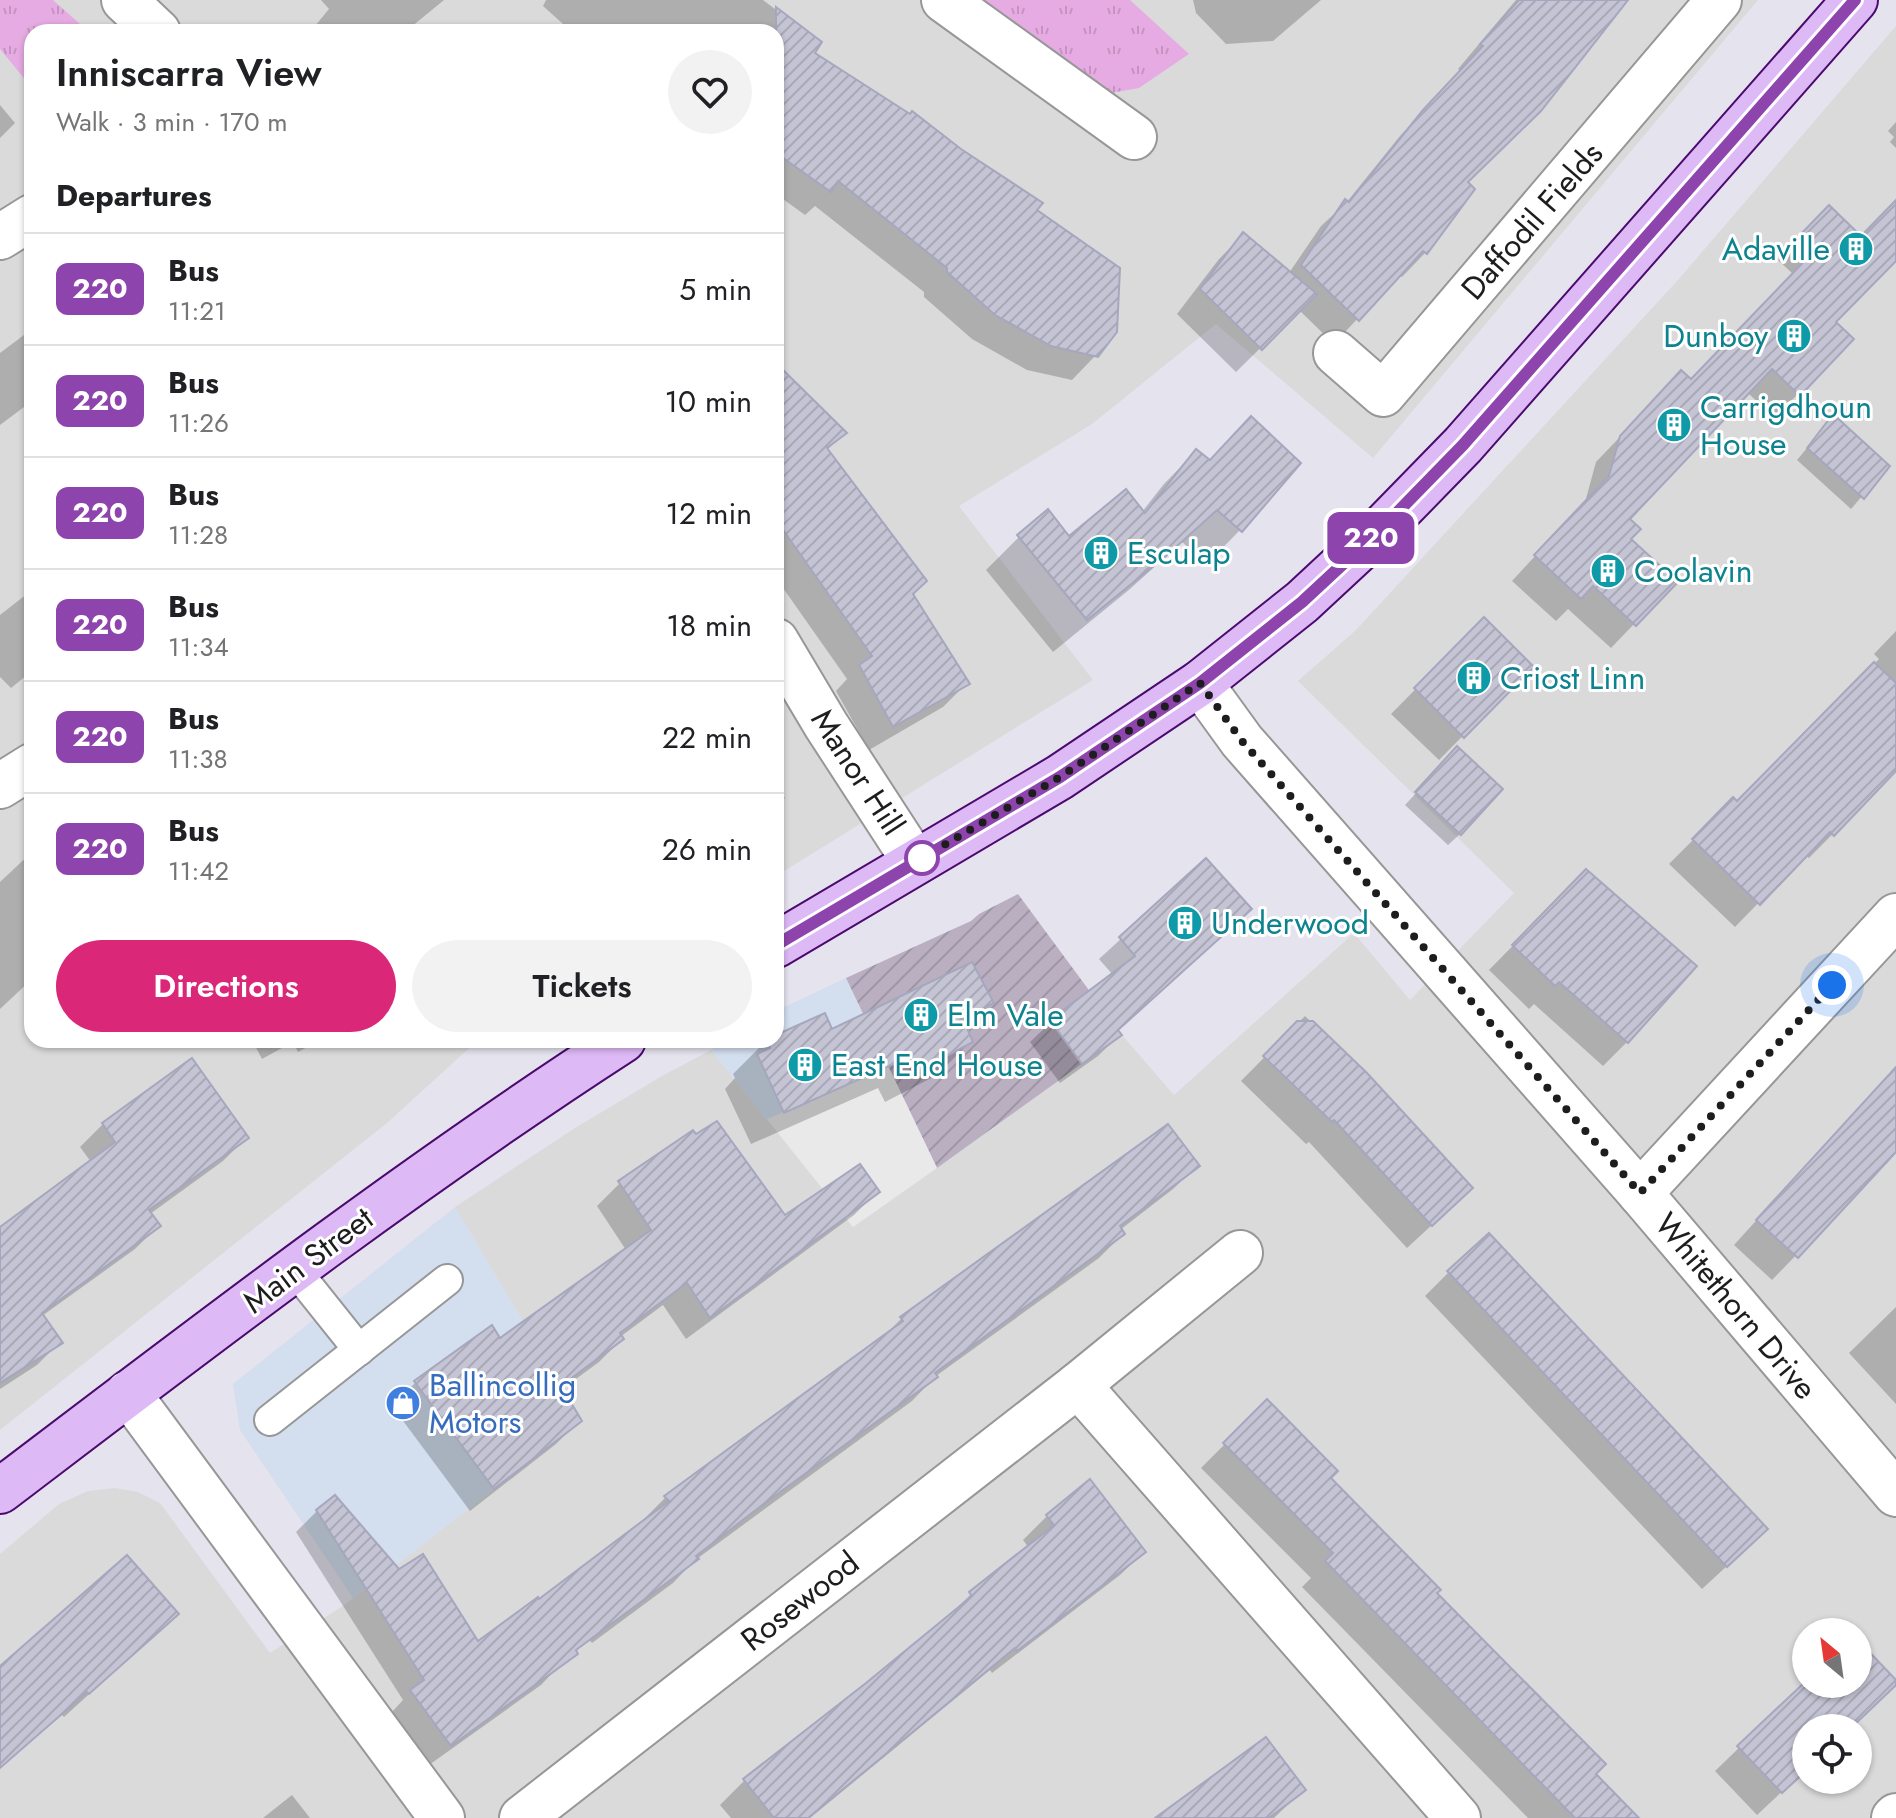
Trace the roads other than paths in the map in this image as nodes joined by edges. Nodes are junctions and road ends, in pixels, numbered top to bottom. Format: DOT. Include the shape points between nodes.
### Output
graph roads {
  1 [pos="124,0"];
  2 [pos="944,0"];
  3 [pos="1719,0"];
  4 [pos="1855,0"];
  5 [pos="150,24"];
  6 [pos="1134,137"];
  7 [pos="24,222"];
  8 [pos="0,237"];
  9 [pos="1336,353"];
  10 [pos="784,654"];
  11 [pos="1200,683"];
  12 [pos="24,771"];
  13 [pos="0,786"];
  14 [pos="915,862"];
  15 [pos="1896,916"];
  16 [pos="784,940"];
  17 [pos="611,1048"];
  18 [pos="1640,1193"];
  19 [pos="1240,1253"];
  20 [pos="295,1270"];
  21 [pos="447,1280"];
  22 [pos="359,1350"];
  23 [pos="1078,1385"];
  24 [pos="128,1393"];
  25 [pos="270,1420"];
  26 [pos="0,1491"];
  27 [pos="1896,1494"];
  28 [pos="1433,1810"];
  29 [pos="442,1818"];
  30 [pos="522,1818"];
  1 -- 5 [label="street"];
  2 -- 6 [label="street"];
  3 -- 9 [label="street, Daffodil Fields" via="1383,394"];
  4 -- 11 [label="main road" via="1445,464 1302,602"];
  7 -- 8 [label="street"];
  10 -- 14 [label="street, Manor Hill"];
  11 -- 14 [label="main road" via="1060,777"];
  11 -- 18 [label="street, Whitethorn Drive" via="1242,741"];
  12 -- 13 [label="street"];
  14 -- 16 [label="main road"];
  15 -- 18 [label="street"];
  17 -- 20 [label="main road, Main Street" via="508,1114"];
  18 -- 27 [label="street, Whitethorn Drive"];
  19 -- 23 [label="street, Rosewood"];
  20 -- 22 [label="lane"];
  20 -- 24 [label="main road, Main Street"];
  21 -- 22 [label="lane"];
  22 -- 25 [label="lane"];
  23 -- 28 [label="street"];
  23 -- 30 [label="street, Rosewood"];
  24 -- 26 [label="main road, Main Street"];
  24 -- 29 [label="street"];
}
